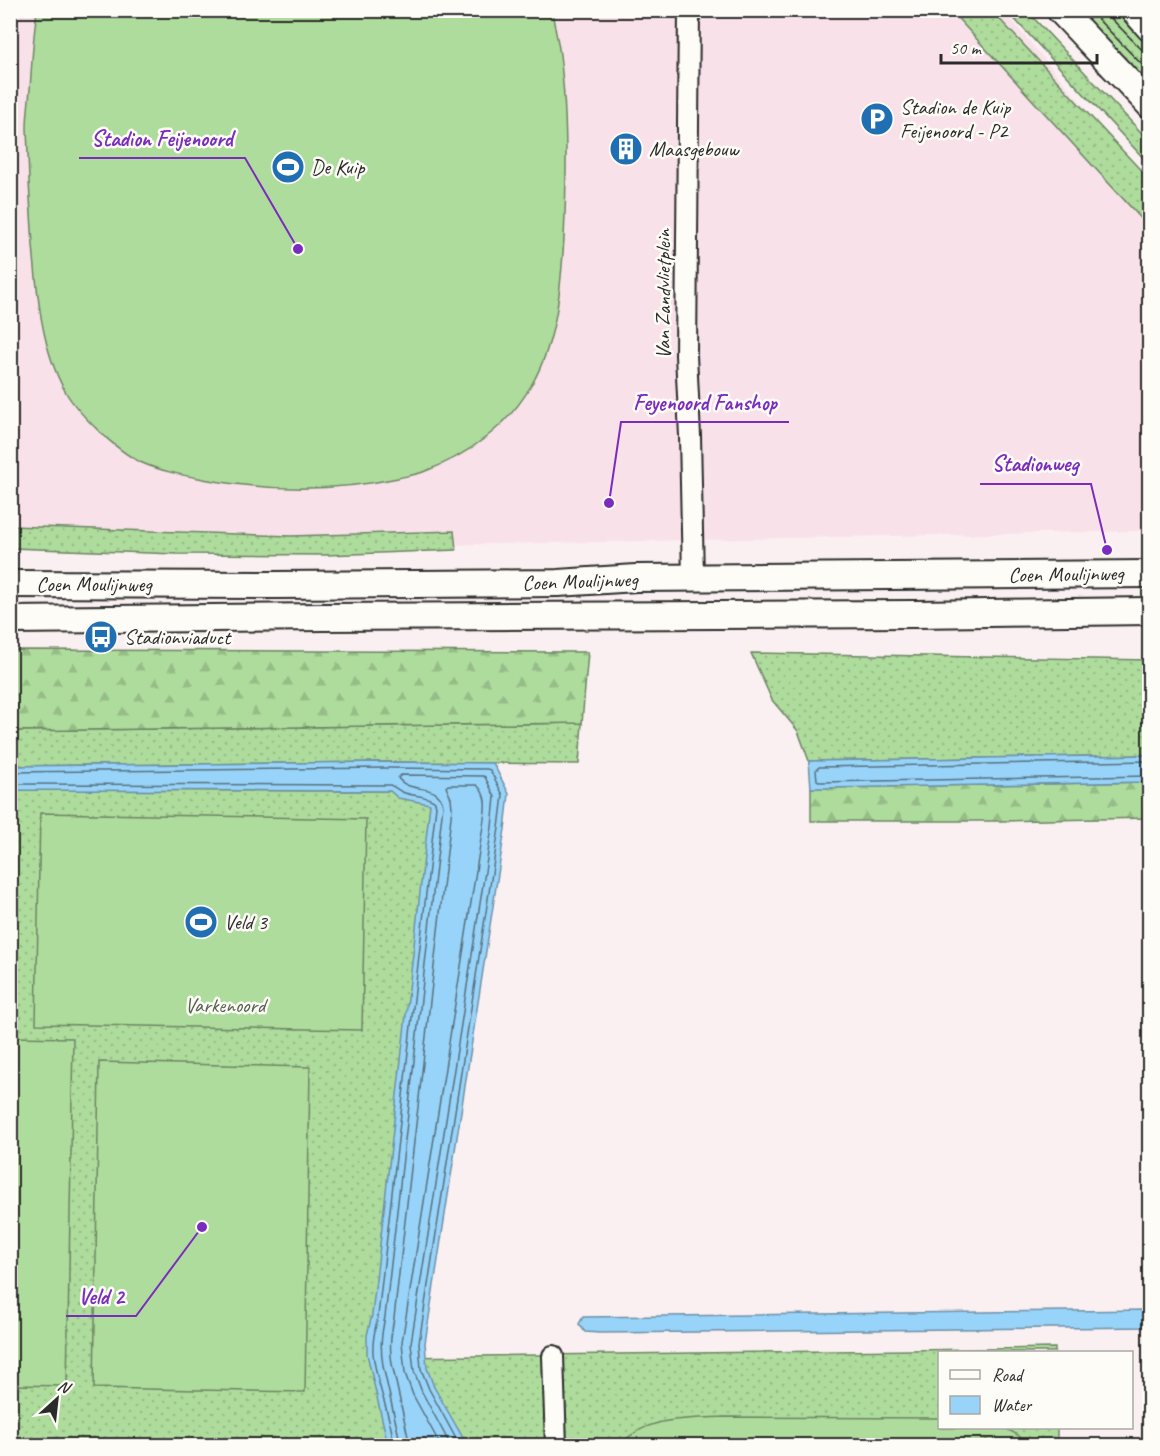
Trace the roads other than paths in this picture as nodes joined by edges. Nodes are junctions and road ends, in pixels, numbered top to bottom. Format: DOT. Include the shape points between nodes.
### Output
graph roads {
  1 [pos="689,10"];
  2 [pos="1060,10"];
  3 [pos="1134,10"];
  4 [pos="1149,28"];
  5 [pos="1149,105"];
  6 [pos="1149,573"];
  7 [pos="693,578"];
  8 [pos="10,584"];
  9 [pos="1149,611"];
  10 [pos="10,620"];
  11 [pos="554,1356"];
  12 [pos="556,1446"];
  1 -- 7 [label="street, Van Zandvlietplein" via="686,355"];
  2 -- 5 [label="main road"];
  3 -- 4 [label="main road"];
  6 -- 7 [label="main road, Coen Moulijnweg"];
  7 -- 8 [label="main road, Coen Moulijnweg" via="558,583"];
  9 -- 10 [label="main road, Coen Moulijnweg"];
  11 -- 12 [label="street"];
}
